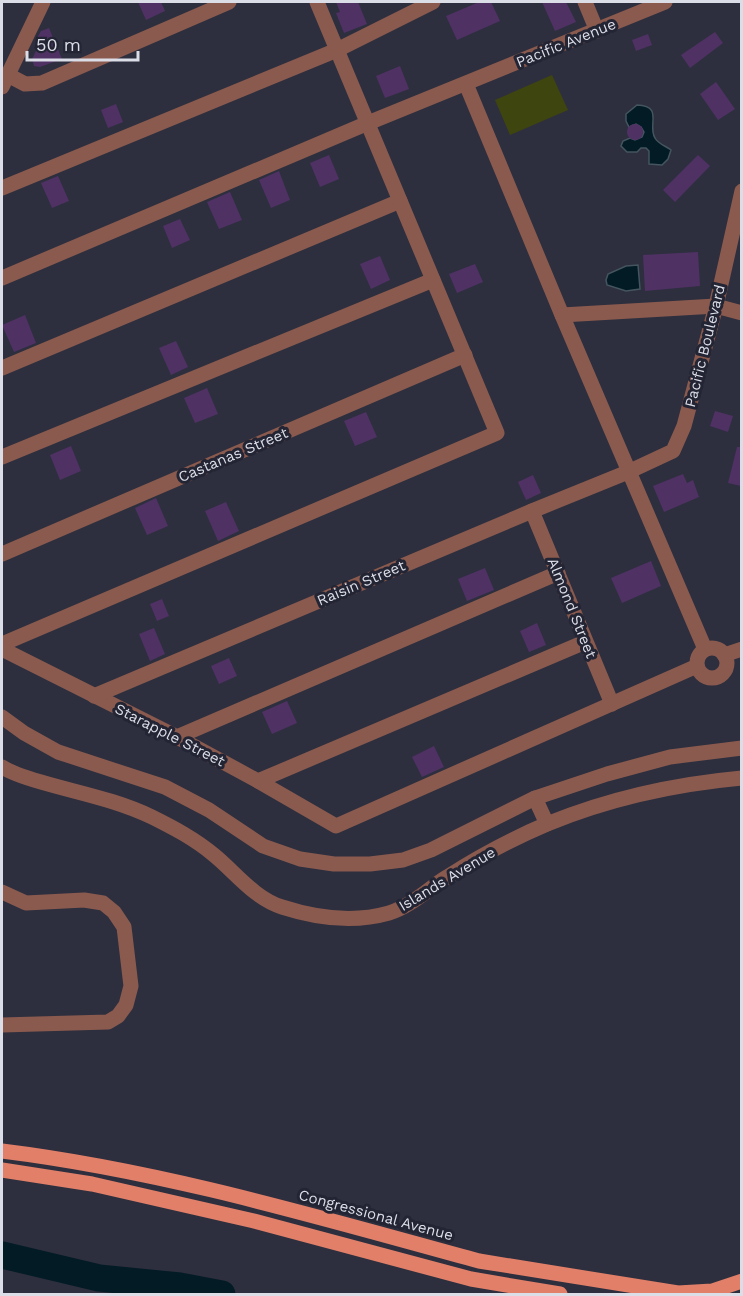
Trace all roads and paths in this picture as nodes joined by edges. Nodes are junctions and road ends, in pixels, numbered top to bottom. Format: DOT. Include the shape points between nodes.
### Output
graph roads {
  1 [pos="43,2"];
  2 [pos="229,2"];
  3 [pos="317,2"];
  4 [pos="433,2"];
  5 [pos="585,2"];
  6 [pos="665,2"];
  7 [pos="413,5"];
  8 [pos="597,31"];
  9 [pos="337,50"];
  10 [pos="5,81"];
  11 [pos="466,84"];
  12 [pos="368,123"];
  13 [pos="2,188"];
  14 [pos="741,191"];
  15 [pos="400,201"];
  16 [pos="2,278"];
  17 [pos="433,280"];
  18 [pos="716,306"];
  19 [pos="741,313"];
  20 [pos="562,315"];
  21 [pos="465,355"];
  22 [pos="2,368"];
  23 [pos="2,457"];
  24 [pos="628,472"];
  25 [pos="532,511"];
  26 [pos="2,554"];
  27 [pos="558,573"];
  28 [pos="585,642"];
  29 [pos="2,647"];
  30 [pos="741,649"];
  31 [pos="705,650"];
  32 [pos="724,655"];
  33 [pos="697,666"];
  34 [pos="94,696"];
  35 [pos="612,704"];
  36 [pos="2,717"];
  37 [pos="177,737"];
  38 [pos="741,748"];
  39 [pos="2,767"];
  40 [pos="741,778"];
  41 [pos="258,781"];
  42 [pos="535,798"];
  43 [pos="547,824"];
  44 [pos="2,892"];
  45 [pos="2,1025"];
  46 [pos="2,1151"];
  47 [pos="2,1170"];
  48 [pos="741,1281"];
  49 [pos="560,1294"];
  1 -- 10 [label="street"];
  2 -- 10 [label="street" via="42,83"];
  3 -- 9 [label="street"];
  4 -- 7 [label="street"];
  5 -- 8 [label="street"];
  6 -- 8 [label="street, Pacific Avenue"];
  7 -- 9 [label="street"];
  8 -- 11 [label="street, Pacific Avenue"];
  9 -- 12 [label="street"];
  9 -- 13 [label="street"];
  11 -- 12 [label="street, Pacific Avenue"];
  11 -- 20 [label="street"];
  12 -- 15 [label="street"];
  12 -- 16 [label="street, Pacific Avenue"];
  14 -- 18 [label="street, Pacific Boulevard"];
  15 -- 17 [label="street"];
  15 -- 22 [label="street"];
  17 -- 21 [label="street"];
  17 -- 23 [label="street"];
  18 -- 19 [label="street"];
  18 -- 20 [label="street"];
  18 -- 24 [label="street, Pacific Boulevard" via="684,426 673,451"];
  20 -- 24 [label="street"];
  21 -- 26 [label="street, Castanas Street"];
  21 -- 29 [label="street" via="497,433"];
  24 -- 25 [label="street, Raisin Street"];
  24 -- 31 [label="street"];
  25 -- 27 [label="street, Almond Street"];
  25 -- 34 [label="street, Raisin Street"];
  27 -- 28 [label="street, Almond Street"];
  27 -- 37 [label="street"];
  28 -- 35 [label="street, Almond Street"];
  28 -- 41 [label="street"];
  29 -- 34 [label="street, Starapple Street"];
  30 -- 32 [label="street"];
  31 -- 32 [label="street" via="714,648"];
  31 -- 33 [label="street"];
  32 -- 33 [label="street" via="725,668 715,677 702,674"];
  33 -- 35 [label="street"];
  34 -- 37 [label="street, Starapple Street"];
  35 -- 41 [label="street, Starapple Street" via="336,826"];
  36 -- 42 [label="street, Islands Avenue" via="58,752 165,787 263,846 300,859 334,864 403,860"];
  37 -- 41 [label="street, Starapple Street"];
  38 -- 42 [label="street, Islands Avenue" via="670,757"];
  39 -- 43 [label="street, Islands Avenue" via="149,815 198,843 246,885 278,906 338,919 392,913 448,875"];
  40 -- 43 [label="street, Islands Avenue" via="653,792"];
  42 -- 43 [label="street"];
  44 -- 45 [label="street" via="26,903 103,903 124,927 131,986 126,1005 108,1022"];
  46 -- 48 [label="main road, Congressional Avenue" via="96,1165 241,1198 511,1267 678,1293 712,1291"];
  47 -- 49 [label="main road" via="92,1184 254,1221 471,1280"];
}
